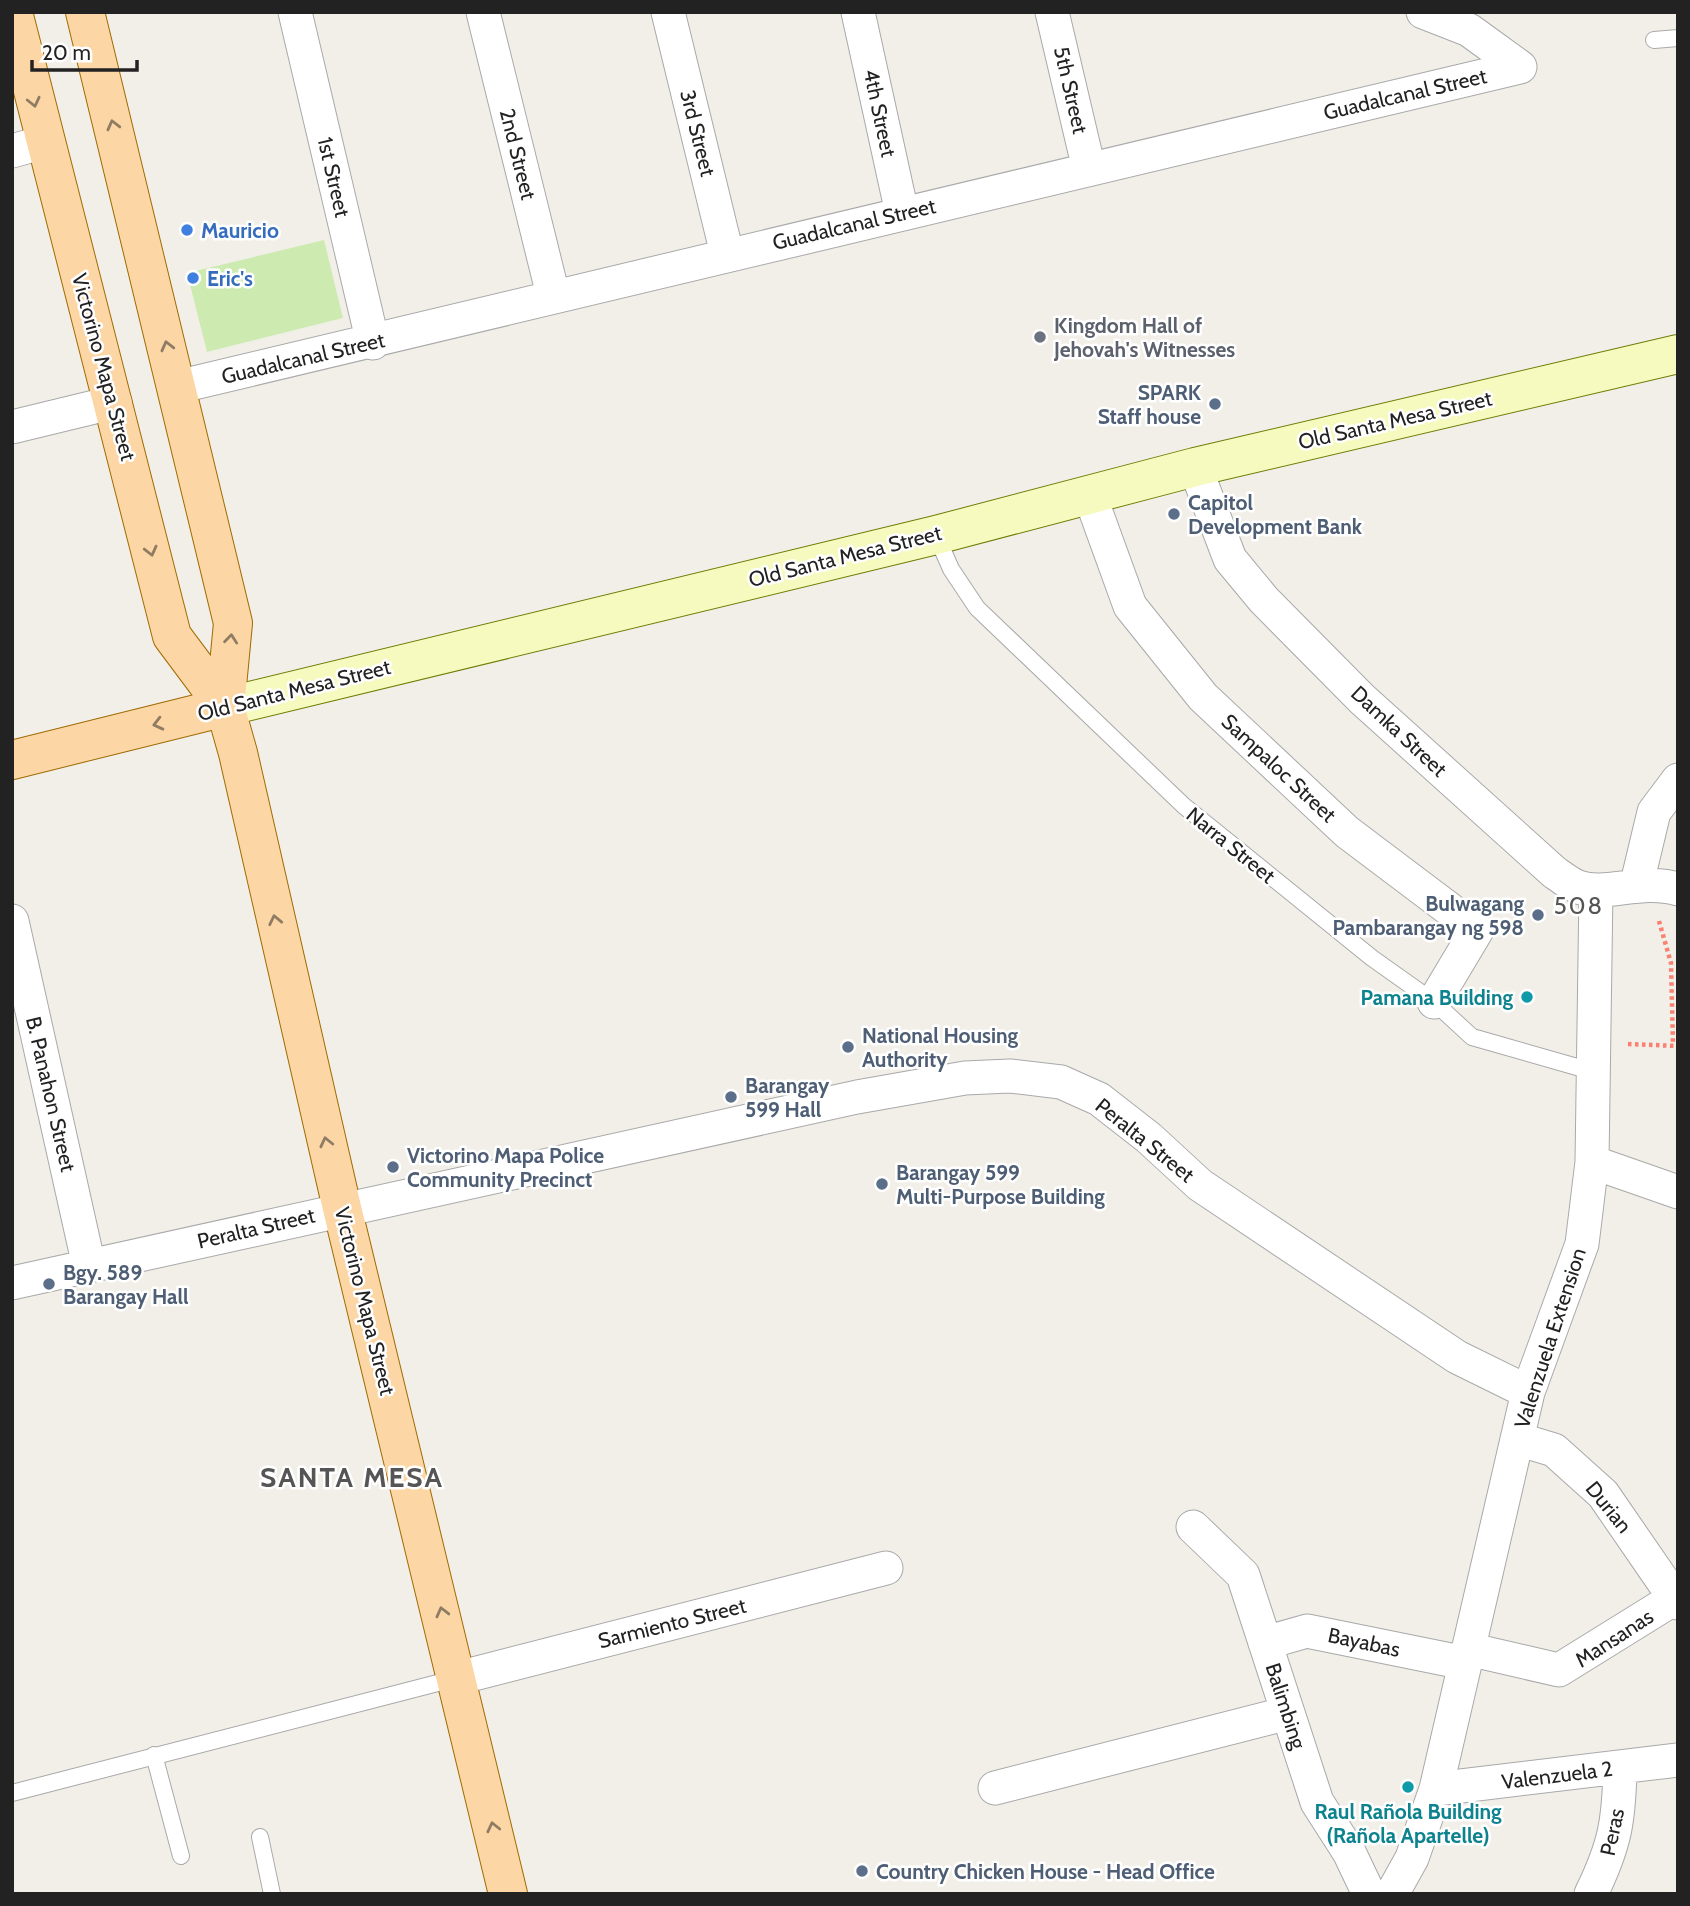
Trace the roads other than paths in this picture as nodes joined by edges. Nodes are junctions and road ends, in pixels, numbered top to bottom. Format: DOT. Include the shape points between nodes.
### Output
graph roads {
  1 [pos="13,12"];
  2 [pos="85,12"];
  3 [pos="295,12"];
  4 [pos="483,12"];
  5 [pos="668,12"];
  6 [pos="858,12"];
  7 [pos="1052,12"];
  8 [pos="1423,12"];
  9 [pos="1678,38"];
  10 [pos="1654,40"];
  11 [pos="28,147"];
  12 [pos="1089,169"];
  13 [pos="902,213"];
  14 [pos="727,254"];
  15 [pos="553,296"];
  16 [pos="373,342"];
  17 [pos="1678,354"];
  18 [pos="177,387"];
  19 [pos="115,402"];
  20 [pos="12,427"];
  21 [pos="1195,467"];
  22 [pos="1089,493"];
  23 [pos="936,535"];
  24 [pos="225,707"];
  25 [pos="12,760"];
  26 [pos="1678,780"];
  27 [pos="1637,883"];
  28 [pos="1678,889"];
  29 [pos="1596,890"];
  30 [pos="12,921"];
  31 [pos="1434,1002"];
  32 [pos="1592,1057"];
  33 [pos="1591,1162"];
  34 [pos="1678,1192"];
  35 [pos="342,1208"];
  36 [pos="89,1266"];
  37 [pos="12,1283"];
  38 [pos="1528,1392"];
  39 [pos="1517,1439"];
  40 [pos="1193,1527"];
  41 [pos="886,1568"];
  42 [pos="1674,1591"];
  43 [pos="1265,1643"];
  44 [pos="1466,1656"];
  45 [pos="458,1678"];
  46 [pos="1288,1713"];
  47 [pos="154,1755"];
  48 [pos="1678,1760"];
  49 [pos="1620,1768"];
  50 [pos="996,1788"];
  51 [pos="1436,1789"];
  52 [pos="12,1793"];
  53 [pos="260,1837"];
  54 [pos="181,1856"];
  55 [pos="272,1894"];
  56 [pos="508,1894"];
  57 [pos="1369,1894"];
  58 [pos="1392,1894"];
  59 [pos="1591,1894"];
  1 -- 11 [label="main road, Victorino Mapa Street, one-way"];
  18 -- 2 [label="main road, Victorino Mapa Street, one-way"];
  3 -- 16 [label="street, 1st Street"];
  4 -- 15 [label="street, 2nd Street"];
  5 -- 14 [label="street, 3rd Street"];
  6 -- 13 [label="street, 4th Street"];
  7 -- 12 [label="street, 5th Street"];
  8 -- 12 [label="street, Guadalcanal Street" via="1469,30 1526,66"];
  9 -- 10 [label="lane"];
  11 -- 19 [label="main road, Victorino Mapa Street"];
  12 -- 13 [label="street, Guadalcanal Street"];
  13 -- 14 [label="street, Guadalcanal Street"];
  14 -- 15 [label="street, Guadalcanal Street"];
  15 -- 16 [label="street, Guadalcanal Street"];
  16 -- 18 [label="street, Guadalcanal Street"];
  17 -- 21 [label="main road, Old Santa Mesa Street"];
  24 -- 18 [label="main road, Victorino Mapa Street, one-way" via="233,623"];
  19 -- 20 [label="street"];
  19 -- 24 [label="main road, Victorino Mapa Street, one-way" via="172,636"];
  21 -- 22 [label="main road, Old Santa Mesa Street"];
  21 -- 29 [label="street, Damka Street" via="1230,559 1265,600 1362,699 1554,872 1577,887"];
  22 -- 23 [label="main road, Old Santa Mesa Street"];
  22 -- 31 [label="street, Sampaloc Street" via="1130,606 1203,697 1347,832 1477,930"];
  23 -- 24 [label="main road, Old Santa Mesa Street"];
  23 -- 31 [label="lane, Narra Street" via="951,569 977,608 1184,806"];
  24 -- 25 [label="main road, Old Santa Mesa Street, one-way"];
  35 -- 24 [label="main road, Victorino Mapa Street, one-way"];
  26 -- 27 [label="street" via="1654,812"];
  27 -- 28 [label="street, Damka Street"];
  27 -- 29 [label="street, Damka Street"];
  29 -- 32 [label="street, Valenzuela Extension"];
  30 -- 36 [label="street, B. Panahon Street"];
  31 -- 32 [label="lane, Narra Street" via="1472,1037"];
  32 -- 33 [label="street, Valenzuela Extension"];
  33 -- 34 [label="street"];
  33 -- 38 [label="street, Valenzuela Extension" via="1582,1244"];
  35 -- 36 [label="street, Peralta Street"];
  35 -- 38 [label="street, Peralta Street" via="925,1085 1010,1076 1061,1082 1100,1099 1200,1185 1457,1357"];
  45 -- 35 [label="main road, Victorino Mapa Street, one-way"];
  36 -- 37 [label="street, Peralta Street"];
  38 -- 39 [label="street, Valenzuela Extension"];
  39 -- 42 [label="street, Durian" via="1555,1450 1603,1494"];
  39 -- 44 [label="street, Valenzuela Extension"];
  40 -- 43 [label="street, Balimbing" via="1242,1575"];
  41 -- 45 [label="street, Sarmiento Street"];
  42 -- 44 [label="street, Mansanas" via="1559,1670"];
  43 -- 44 [label="street, Bayabas" via="1307,1630"];
  43 -- 46 [label="street, Balimbing"];
  44 -- 51 [label="street, Valenzuela Extension"];
  45 -- 47 [label="lane"];
  56 -- 45 [label="main road, Victorino Mapa Street, one-way"];
  46 -- 50 [label="street"];
  46 -- 57 [label="street, Balimbing" via="1317,1802"];
  47 -- 52 [label="lane"];
  47 -- 54 [label="lane"];
  48 -- 49 [label="street, Valenzuela 2"];
  49 -- 51 [label="street, Valenzuela 2"];
  49 -- 59 [label="street, Peras" via="1619,1819 1610,1854"];
  51 -- 58 [label="street, Valenzuela Extension" via="1412,1858"];
  53 -- 55 [label="lane"];
}
